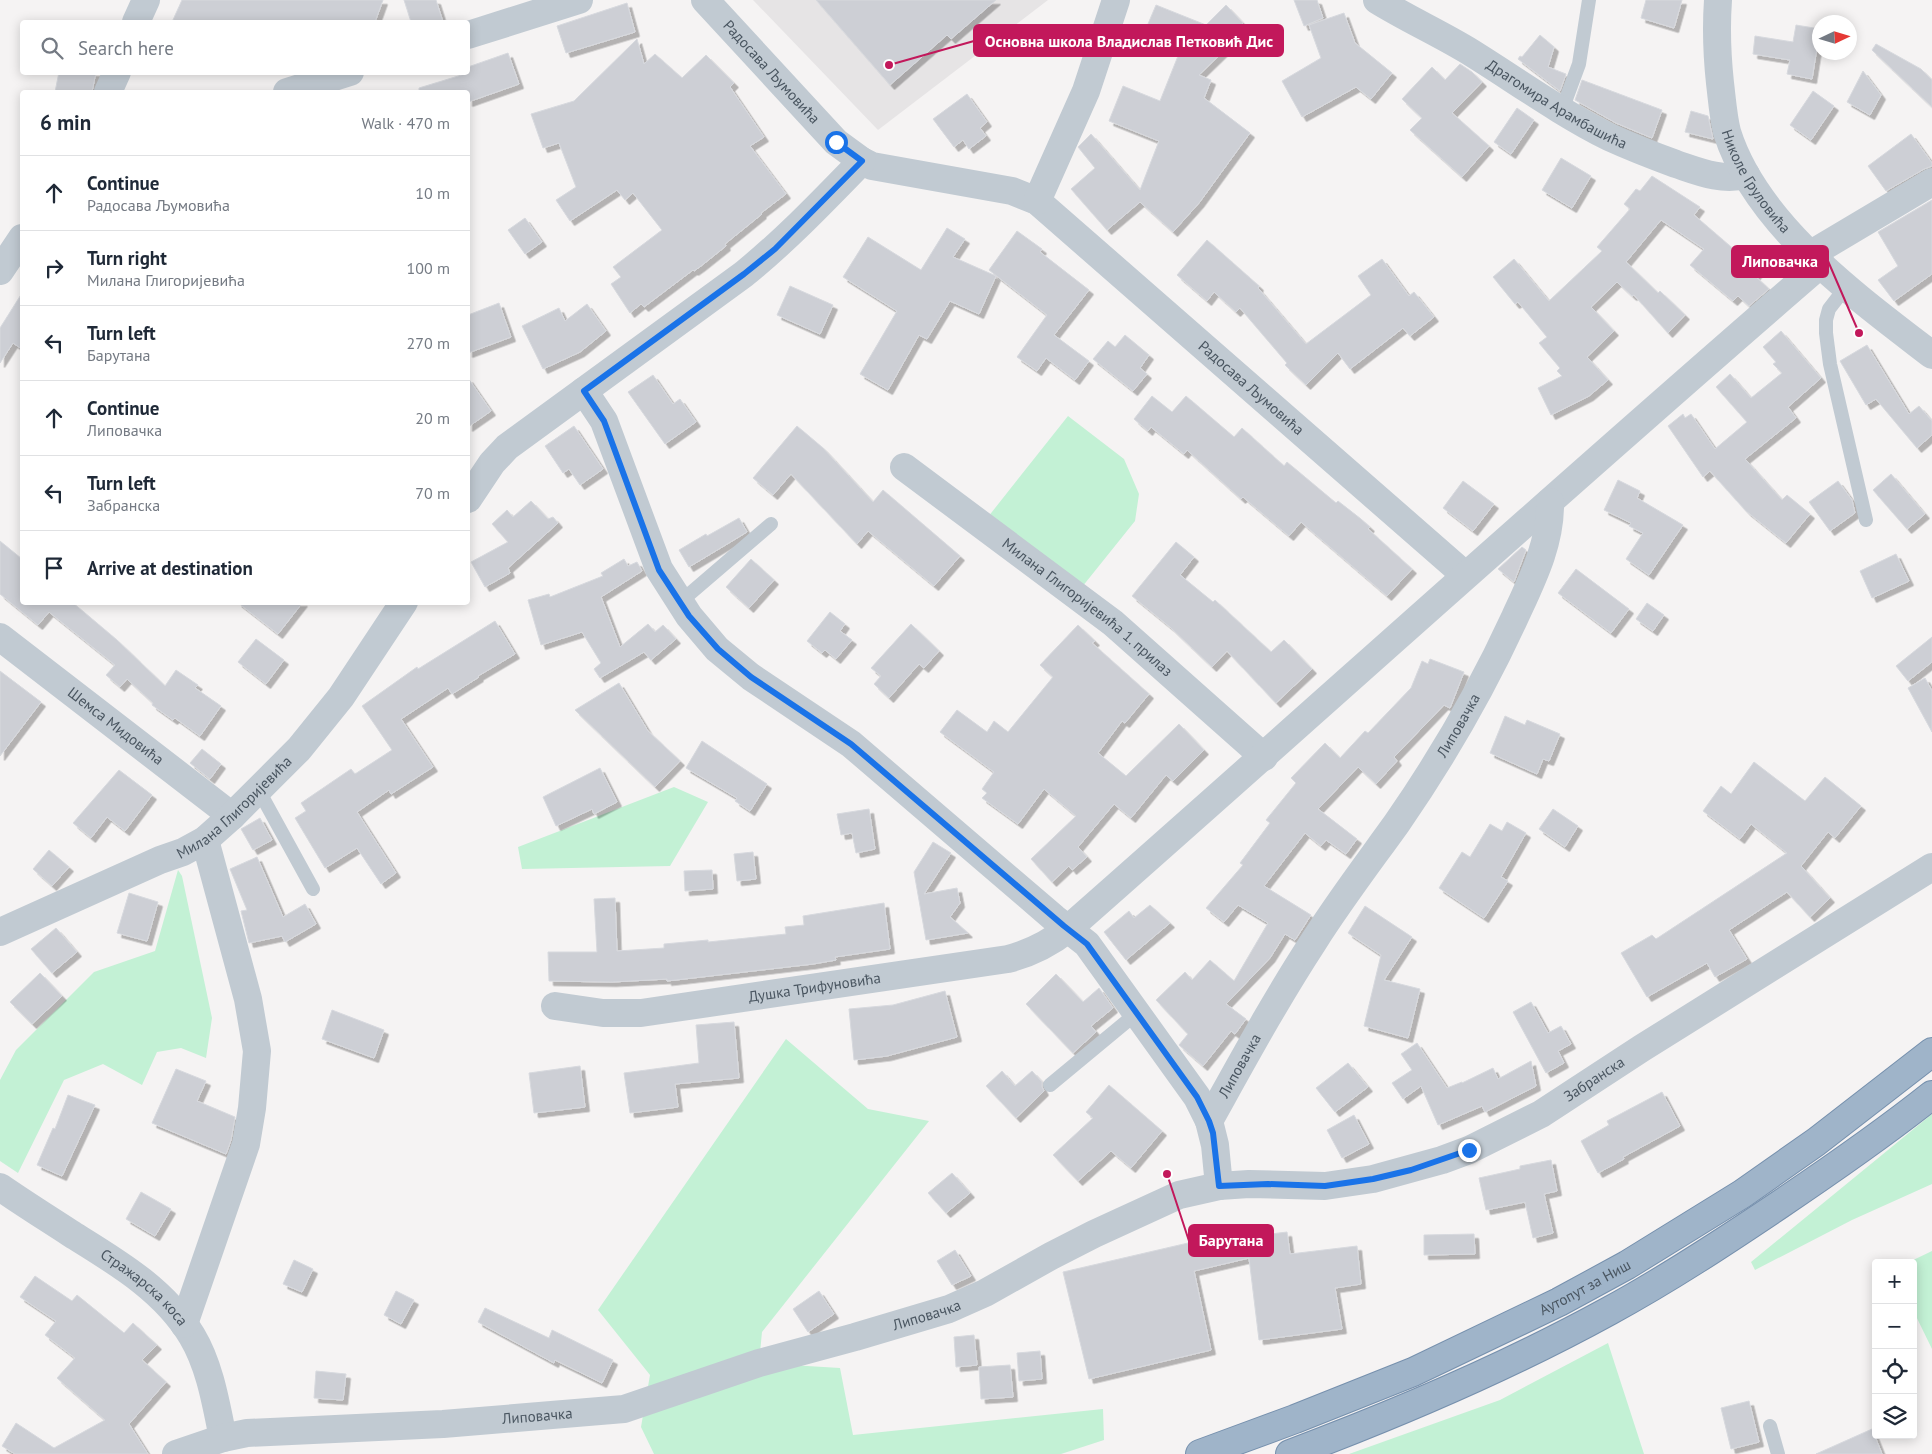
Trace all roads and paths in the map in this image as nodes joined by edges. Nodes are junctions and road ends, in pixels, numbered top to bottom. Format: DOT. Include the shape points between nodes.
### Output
graph roads {
  1 [pos="146,0"];
  2 [pos="579,0"];
  3 [pos="705,0"];
  4 [pos="1116,0"];
  5 [pos="1377,0"];
  6 [pos="1589,0"];
  7 [pos="1718,0"];
  8 [pos="137,20"];
  9 [pos="470,34"];
  10 [pos="115,75"];
  11 [pos="341,75"];
  12 [pos="109,90"];
  13 [pos="293,90"];
  14 [pos="1562,110"];
  15 [pos="862,161"];
  16 [pos="1746,175"];
  17 [pos="1932,182"];
  18 [pos="1037,201"];
  19 [pos="20,243"];
  20 [pos="1816,259"];
  21 [pos="9,269"];
  22 [pos="1846,287"];
  23 [pos="1932,354"];
  24 [pos="584,391"];
  25 [pos="904,467"];
  26 [pos="470,496"];
  27 [pos="1550,502"];
  28 [pos="1866,520"];
  29 [pos="771,524"];
  30 [pos="1465,575"];
  31 [pos="679,603"];
  32 [pos="402,605"];
  33 [pos="0,637"];
  34 [pos="1264,757"];
  35 [pos="258,789"];
  36 [pos="232,816"];
  37 [pos="205,840"];
  38 [pos="1932,867"];
  39 [pos="313,889"];
  40 [pos="1068,929"];
  41 [pos="0,932"];
  42 [pos="555,1006"];
  43 [pos="1138,1012"];
  44 [pos="1932,1052"];
  45 [pos="1050,1084"];
  46 [pos="1932,1095"];
  47 [pos="1209,1121"];
  48 [pos="1219,1186"];
  49 [pos="0,1187"];
  50 [pos="184,1324"];
  51 [pos="1770,1426"];
  52 [pos="223,1438"];
  53 [pos="176,1454"];
  54 [pos="1200,1454"];
  55 [pos="1290,1454"];
  56 [pos="1778,1454"];
  1 -- 8 [label="street"];
  2 -- 9 [label="street"];
  3 -- 15 [label="street, Радосава Љумовића" via="836,142"];
  4 -- 18 [label="street" via="1086,91"];
  5 -- 14 [label="street, Драгомира Арамбашића" via="1465,49"];
  6 -- 14 [label="lane" via="1579,64"];
  7 -- 16 [label="street, Николе Груловића" via="1716,38 1721,98 1727,132"];
  10 -- 12 [label="street"];
  11 -- 13 [label="street"];
  14 -- 16 [label="street, Драгомира Арамбашића" via="1610,137 1654,156 1722,178"];
  15 -- 18 [label="street, Радосава Љумовића" via="872,166 1012,191"];
  15 -- 24 [label="street" via="775,249"];
  16 -- 20 [label="street, Николе Груловића" via="1774,215"];
  17 -- 20 [label="street"];
  18 -- 30 [label="street, Радосава Љумовића"];
  19 -- 21 [label="street"];
  20 -- 22 [label="street, Николе Груловића"];
  20 -- 27 [label="street"];
  22 -- 23 [label="street, Николе Груловића"];
  22 -- 28 [label="lane" via="1829,309 1826,333 1830,364"];
  24 -- 26 [label="street" via="507,447"];
  24 -- 31 [label="street" via="604,421 659,570"];
  25 -- 34 [label="street, Милана Глигоријевића 1. прилаз" via="1113,622"];
  27 -- 30 [label="street, Душка Трифуновића"];
  27 -- 47 [label="street, Липовачка" via="1546,542 1536,571 1480,690 1397,822 1313,942"];
  29 -- 31 [label="lane"];
  30 -- 34 [label="street, Душка Трифуновића"];
  31 -- 40 [label="street" via="718,649 751,677 851,744"];
  32 -- 35 [label="street, Милана Глигоријевића" via="316,728"];
  33 -- 36 [label="street, Шемса Мидовића"];
  34 -- 40 [label="street, Душка Трифуновића"];
  35 -- 36 [label="street, Милана Глигоријевића"];
  35 -- 39 [label="lane"];
  36 -- 37 [label="street, Милана Глигоријевића"];
  37 -- 41 [label="street, Милана Глигоријевића"];
  37 -- 50 [label="street" via="248,1000 256,1051 246,1144"];
  38 -- 48 [label="street, Забранска" via="1541,1114 1469,1150 1402,1172 1325,1186"];
  40 -- 42 [label="street, Душка Трифуновића" via="1045,946 1008,960 641,1013 603,1013"];
  40 -- 43 [label="street" via="1087,944"];
  43 -- 45 [label="lane"];
  43 -- 47 [label="street" via="1197,1097"];
  44 -- 54 [label="highway, Аутопут за Ниш" via="1816,1142 1742,1194 1618,1270 1413,1372"];
  46 -- 55 [label="highway, Аутопут за Ниш" via="1738,1233 1609,1311 1440,1394"];
  47 -- 48 [label="street"];
  48 -- 52 [label="street, Липовачка" via="1162,1202 949,1309 759,1363 624,1409 443,1424 247,1433"];
  49 -- 50 [label="street, Стражарска коса" via="147,1285"];
  50 -- 52 [label="street, Стражарска коса" via="201,1354"];
  51 -- 56 [label="lane"];
  52 -- 53 [label="street, Липовачка"];
}
